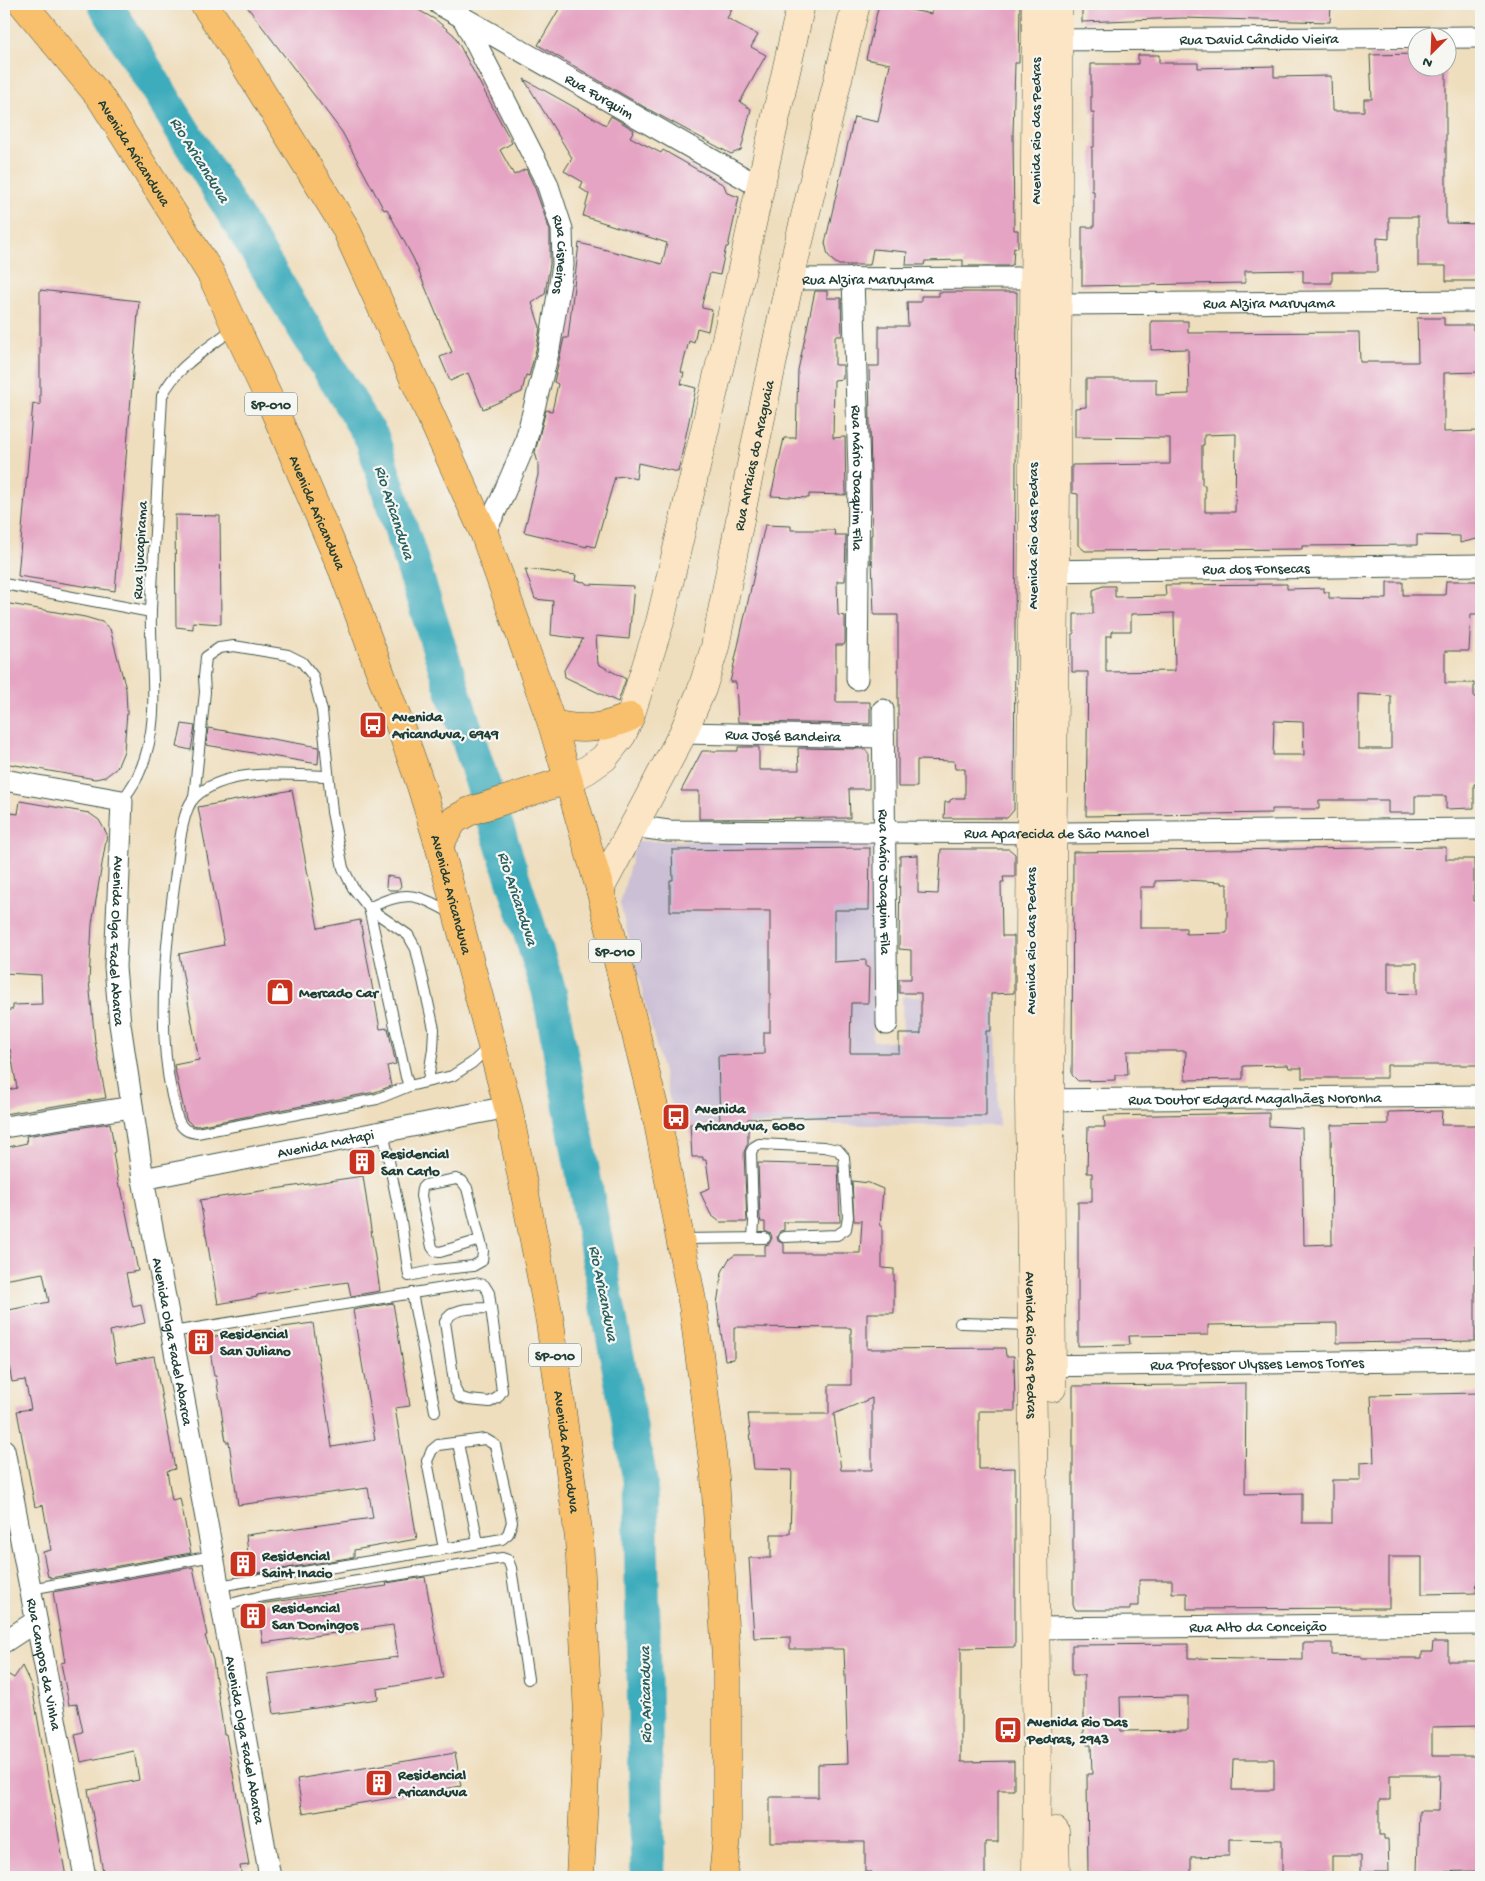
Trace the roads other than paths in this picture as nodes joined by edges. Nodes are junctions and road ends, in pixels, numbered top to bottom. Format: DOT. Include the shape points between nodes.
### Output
graph roads {
  1 [pos="23,4"];
  2 [pos="204,4"];
  3 [pos="440,4"];
  4 [pos="856,4"];
  5 [pos="1036,4"];
  6 [pos="1058,4"];
  7 [pos="796,6"];
  8 [pos="462,16"];
  9 [pos="1481,37"];
  10 [pos="1047,40"];
  11 [pos="760,187"];
  12 [pos="854,278"];
  13 [pos="1034,278"];
  14 [pos="790,279"];
  15 [pos="1481,301"];
  16 [pos="1057,304"];
  17 [pos="236,327"];
  18 [pos="484,532"];
  19 [pos="1481,565"];
  20 [pos="1044,571"];
  21 [pos="4,584"];
  22 [pos="151,612"];
  23 [pos="857,679"];
  24 [pos="883,710"];
  25 [pos="630,718"];
  26 [pos="552,724"];
  27 [pos="683,733"];
  28 [pos="883,737"];
  29 [pos="328,776"];
  30 [pos="4,780"];
  31 [pos="568,780"];
  32 [pos="194,798"];
  33 [pos="122,800"];
  34 [pos="633,826"];
  35 [pos="1481,829"];
  36 [pos="884,833"];
  37 [pos="1041,833"];
  38 [pos="439,845"];
  39 [pos="600,889"];
  40 [pos="369,908"];
  41 [pos="458,917"];
  42 [pos="886,1024"];
  43 [pos="492,1044"];
  44 [pos="428,1081"];
  45 [pos="409,1086"];
  46 [pos="1481,1096"];
  47 [pos="1039,1100"];
  48 [pos="132,1107"];
  49 [pos="508,1107"];
  50 [pos="4,1127"];
  51 [pos="382,1131"];
  52 [pos="143,1179"];
  53 [pos="784,1237"];
  54 [pos="753,1238"];
  55 [pos="765,1238"];
  56 [pos="680,1239"];
  57 [pos="480,1240"];
  58 [pos="412,1293"];
  59 [pos="491,1308"];
  60 [pos="960,1323"];
  61 [pos="1041,1325"];
  62 [pos="172,1332"];
  63 [pos="1481,1360"];
  64 [pos="1042,1366"];
  65 [pos="435,1410"];
  66 [pos="458,1443"];
  67 [pos="4,1450"];
  68 [pos="478,1543"];
  69 [pos="444,1549"];
  70 [pos="213,1556"];
  71 [pos="30,1590"];
  72 [pos="220,1596"];
  73 [pos="36,1621"];
  74 [pos="1481,1624"];
  75 [pos="1044,1628"];
  76 [pos="4,1642"];
  77 [pos="528,1679"];
  78 [pos="85,1877"];
  79 [pos="270,1877"];
  80 [pos="580,1877"];
  81 [pos="723,1877"];
  82 [pos="1036,1877"];
  83 [pos="1056,1877"];
  1 -- 17 [label="highway, Avenida Aricanduva / SP-010" via="100,97 211,274"];
  2 -- 18 [label="highway, SP-010" via="345,227"];
  3 -- 8 [label="street, Rua Furquim"];
  4 -- 14 [label="main road, Rua Arraias do Araguaia"];
  5 -- 10 [label="main road, Avenida Rio das Pedras"];
  6 -- 10 [label="main road, Avenida Rio das Pedras"];
  7 -- 11 [label="main road"];
  8 -- 11 [label="street, Rua Furquim"];
  8 -- 18 [label="street, Rua Cisneiros" via="547,183 562,229 563,265 549,349 530,425 516,466"];
  9 -- 10 [label="street, Rua David Cândido Vieira"];
  10 -- 13 [label="main road, Avenida Rio das Pedras"];
  10 -- 16 [label="main road, Avenida Rio das Pedras"];
  11 -- 25 [label="main road" via="676,558"];
  12 -- 13 [label="street, Rua Alzira Maruyama"];
  12 -- 14 [label="street, Rua Alzira Maruyama"];
  12 -- 23 [label="street, Rua Mário Joaquim Fila" via="859,471"];
  13 -- 20 [label="main road, Avenida Rio das Pedras"];
  14 -- 27 [label="main road, Rua Arraias do Araguaia" via="715,647"];
  15 -- 16 [label="street, Rua Alzira Maruyama"];
  16 -- 20 [label="main road, Avenida Rio das Pedras"];
  17 -- 22 [label="lane, Rua Ijucapirama" via="178,372 162,396"];
  17 -- 38 [label="highway, Avenida Aricanduva / SP-010" via="343,571 415,768"];
  18 -- 26 [label="highway, SP-010"];
  19 -- 20 [label="street, Rua dos Fonsecas"];
  20 -- 37 [label="main road, Avenida Rio das Pedras"];
  21 -- 22 [label="lane"];
  22 -- 33 [label="lane, Rua Ijucapirama" via="153,718 140,772"];
  24 -- 28 [label="street, Rua Mário Joaquim Fila"];
  25 -- 26 [label="highway" via="594,729 572,729"];
  25 -- 31 [label="main road" via="619,740 604,758"];
  26 -- 31 [label="highway, SP-010"];
  27 -- 28 [label="street, Rua José Bandeira"];
  27 -- 34 [label="main road, Rua Arraias do Araguaia"];
  28 -- 36 [label="street, Rua Mário Joaquim Fila"];
  29 -- 32 [label="lane" via="256,775 225,781"];
  29 -- 32 [label="lane" via="322,711 313,676 302,662 288,655 234,646 219,648 206,656 204,665 205,692"];
  29 -- 40 [label="lane" via="343,868 353,888"];
  30 -- 33 [label="street"];
  31 -- 38 [label="highway" via="470,810 454,820"];
  31 -- 39 [label="highway, SP-010"];
  32 -- 45 [label="lane" via="180,839 168,922 164,987 166,1069 182,1126 197,1133 257,1123 377,1099"];
  33 -- 48 [label="street, Avenida Olga Fadel Abarca" via="116,967"];
  34 -- 36 [label="street, Rua Aparecida de São Manoel" via="668,831"];
  34 -- 39 [label="main road, Rua Arraias do Araguaia"];
  35 -- 37 [label="street, Rua Aparecida de São Manoel"];
  36 -- 37 [label="street, Rua Aparecida de São Manoel"];
  36 -- 42 [label="street, Rua Mário Joaquim Fila"];
  37 -- 47 [label="main road, Avenida Rio das Pedras"];
  38 -- 41 [label="highway, Avenida Aricanduva / SP-010"];
  39 -- 56 [label="highway, SP-010" via="658,1123"];
  40 -- 41 [label="lane" via="399,896 415,896"];
  40 -- 44 [label="lane" via="408,935 416,949 434,1029"];
  40 -- 45 [label="lane"];
  41 -- 43 [label="highway, Avenida Aricanduva / SP-010"];
  43 -- 44 [label="lane" via="462,1071"];
  43 -- 49 [label="highway, Avenida Aricanduva / SP-010"];
  44 -- 45 [label="lane"];
  46 -- 47 [label="street, Rua Doutor Edgard Magalhães Noronha"];
  47 -- 61 [label="main road, Avenida Rio das Pedras"];
  48 -- 50 [label="street"];
  48 -- 52 [label="street, Avenida Olga Fadel Abarca"];
  49 -- 51 [label="street, Avenida Matapi"];
  49 -- 80 [label="highway, Avenida Aricanduva / SP-010" via="550,1322 579,1538 588,1715"];
  51 -- 52 [label="street, Avenida Matapi"];
  51 -- 57 [label="lane" via="409,1276 473,1266 482,1261"];
  52 -- 62 [label="street, Avenida Olga Fadel Abarca"];
  53 -- 54 [label="lane" via="837,1235 846,1229 844,1157 838,1150 759,1144 754,1147 751,1152"];
  54 -- 55 [label="lane"];
  54 -- 56 [label="lane"];
  56 -- 81 [label="highway, SP-010" via="693,1306 717,1506 727,1675 728,1836"];
  57 -- 57 [label="lane" via="435,1251 421,1196 422,1188 456,1179 462,1181 467,1188"];
  58 -- 59 [label="lane" via="475,1283 484,1285"];
  58 -- 62 [label="lane"];
  58 -- 65 [label="lane"];
  59 -- 59 [label="lane" via="502,1391 490,1402 468,1400 459,1397 455,1389 445,1322 454,1312"];
  60 -- 61 [label="lane"];
  61 -- 64 [label="main road, Avenida Rio das Pedras"];
  62 -- 70 [label="street, Avenida Olga Fadel Abarca"];
  63 -- 64 [label="street, Rua Professor Ulysses Lemos Torres"];
  64 -- 75 [label="main road, Avenida Rio das Pedras"];
  66 -- 68 [label="lane"];
  66 -- 68 [label="lane" via="485,1439 495,1445 512,1522 508,1534 502,1539"];
  66 -- 69 [label="lane" via="438,1445 427,1461"];
  67 -- 71 [label="street, Rua Campos da Vinha"];
  68 -- 69 [label="lane"];
  69 -- 72 [label="lane"];
  70 -- 71 [label="lane"];
  70 -- 72 [label="street, Avenida Olga Fadel Abarca"];
  71 -- 73 [label="street, Rua Campos da Vinha"];
  72 -- 77 [label="lane" via="258,1598 502,1558 508,1560 511,1568"];
  72 -- 79 [label="street, Avenida Olga Fadel Abarca"];
  73 -- 76 [label="street"];
  73 -- 78 [label="street, Rua Campos da Vinha"];
  74 -- 75 [label="street, Rua Alto da Conceição"];
  75 -- 82 [label="main road, Avenida Rio das Pedras"];
  75 -- 83 [label="main road, Avenida Rio das Pedras"];
}
